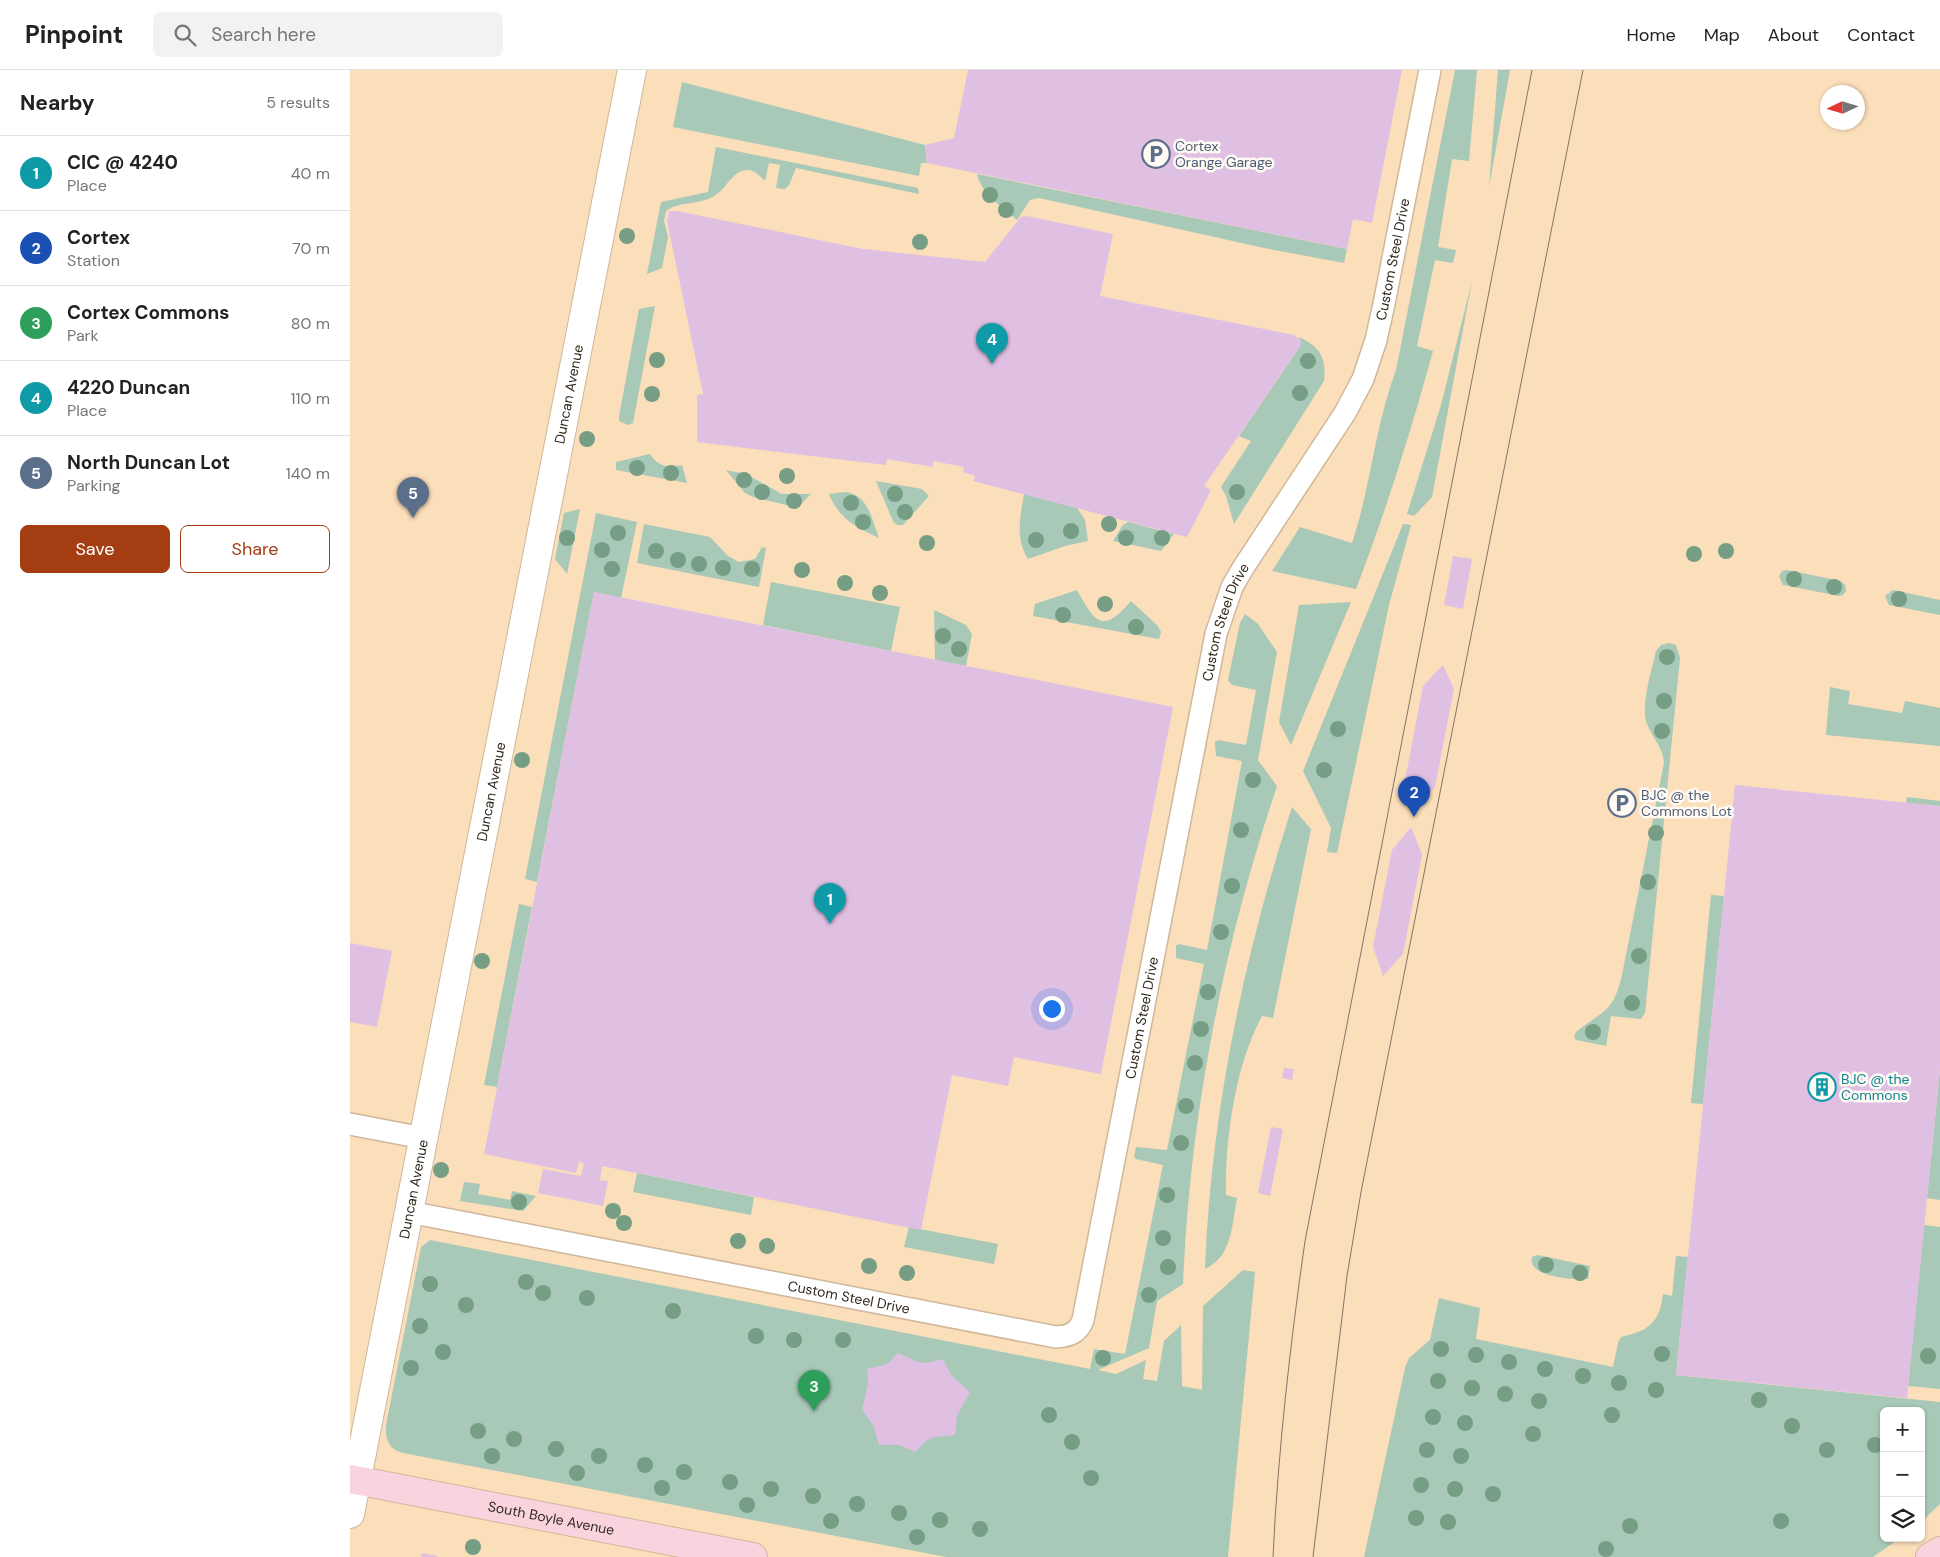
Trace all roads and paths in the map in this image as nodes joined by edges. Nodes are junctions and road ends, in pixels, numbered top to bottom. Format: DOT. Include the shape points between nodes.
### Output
graph roads {
  1 [pos="632,70"];
  2 [pos="1430,70"];
  3 [pos="350,1124"];
  4 [pos="423,1138"];
  5 [pos="409,1212"];
  6 [pos="353,1480"];
  7 [pos="350,1514"];
  8 [pos="1940,1551"];
  9 [pos="753,1557"];
  10 [pos="1930,1557"];
  1 -- 4 [label="street, Duncan Avenue"];
  2 -- 5 [label="lane, Custom Steel Drive" via="1384,304 1363,380 1232,587 1216,634 1079,1330 1069,1336 1056,1337"];
  3 -- 4 [label="lane"];
  4 -- 5 [label="street, Duncan Avenue"];
  5 -- 6 [label="street, Duncan Avenue"];
  6 -- 7 [label="street, Duncan Avenue"];
  6 -- 9 [label="street, South Boyle Avenue"];
  8 -- 10 [label="street"];
}
